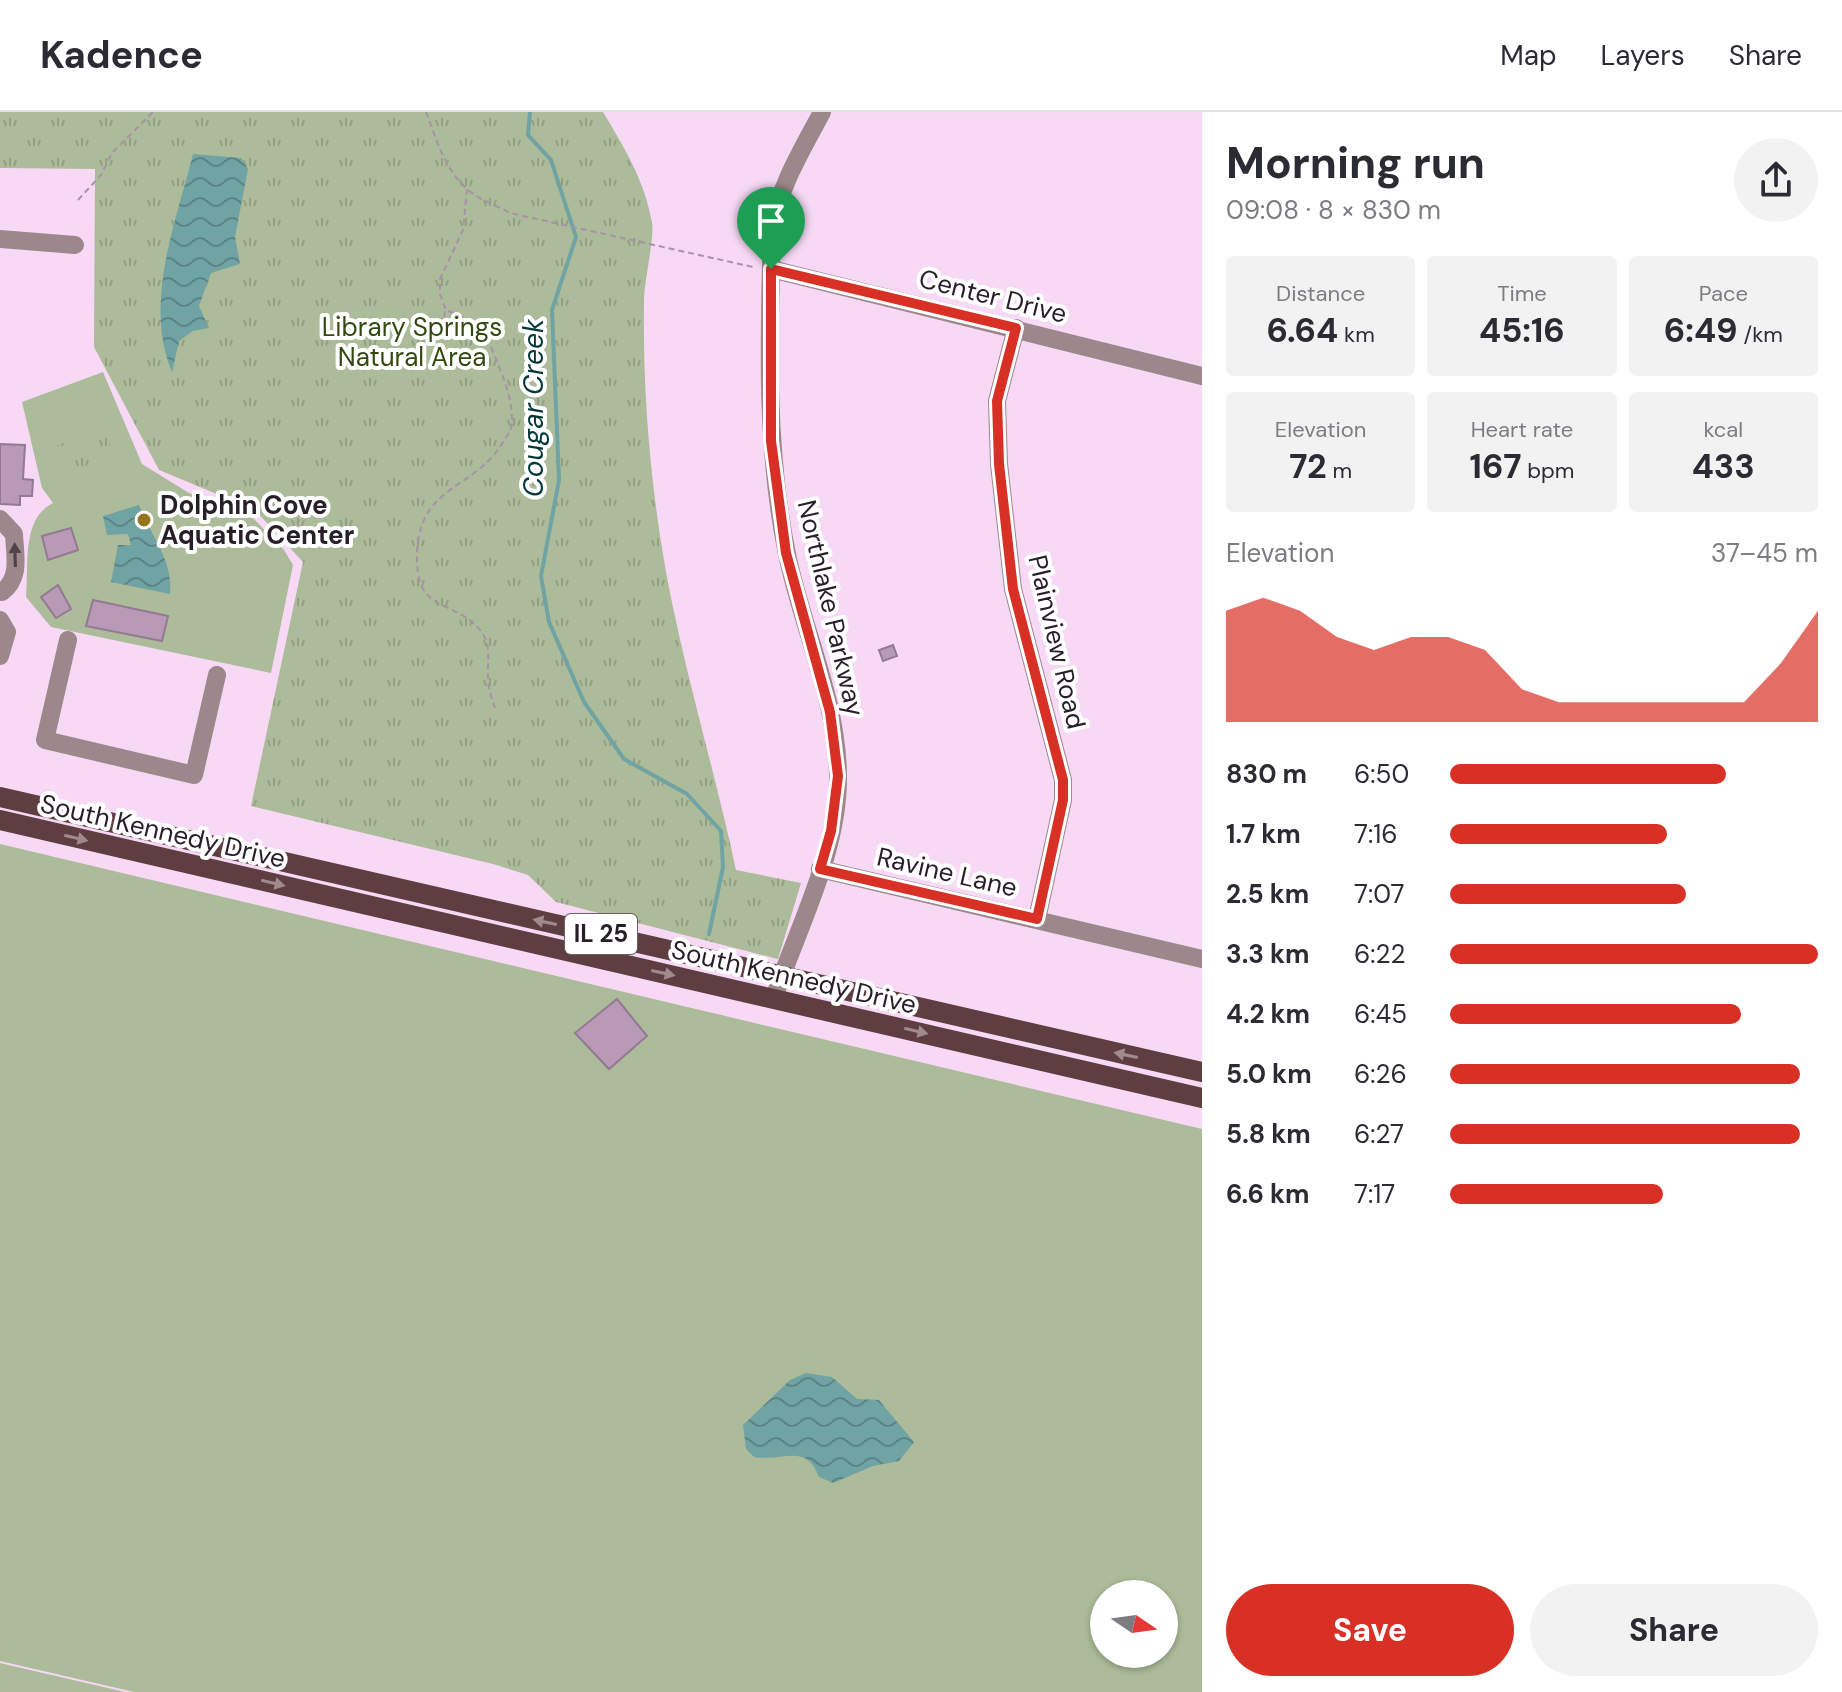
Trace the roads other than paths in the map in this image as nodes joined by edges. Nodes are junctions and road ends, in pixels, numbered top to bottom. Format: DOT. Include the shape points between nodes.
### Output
graph roads {
  1 [pos="822,112"];
  2 [pos="0,239"];
  3 [pos="75,245"];
  4 [pos="771,269"];
  5 [pos="1016,328"];
  6 [pos="1202,376"];
  7 [pos="0,519"];
  8 [pos="3,592"];
  9 [pos="0,620"];
  10 [pos="68,640"];
  11 [pos="0,656"];
  12 [pos="217,675"];
  13 [pos="0,797"];
  14 [pos="0,820"];
  15 [pos="820,869"];
  16 [pos="1037,919"];
  17 [pos="1202,959"];
  18 [pos="782,974"];
  19 [pos="774,998"];
  20 [pos="1202,1072"];
  21 [pos="1202,1098"];
  1 -- 4 [label="street, Northlake Parkway" via="777,202"];
  2 -- 3 [label="street"];
  4 -- 5 [label="street, Center Drive"];
  4 -- 15 [label="street, Northlake Parkway" via="771,441 786,553 830,712 836,754 837,797"];
  5 -- 6 [label="street, Center Drive"];
  5 -- 16 [label="street, Plainview Road" via="997,401 999,464 1013,589 1063,780"];
  8 -- 7 [label="street, one-way" via="16,572 14,534"];
  9 -- 11 [label="street" via="7,632"];
  10 -- 12 [label="street" via="45,740 194,775"];
  18 -- 13 [label="main road, South Kennedy Drive / IL 25, one-way"];
  14 -- 19 [label="main road, South Kennedy Drive / IL 25, one-way"];
  15 -- 16 [label="street, Ravine Lane"];
  15 -- 18 [label="street, Northlake Parkway"];
  16 -- 17 [label="street, Ravine Lane"];
  18 -- 19 [label="street, Northlake Parkway"];
  20 -- 18 [label="main road, South Kennedy Drive / IL 25, one-way"];
  19 -- 21 [label="main road, South Kennedy Drive / IL 25, one-way"];
}
